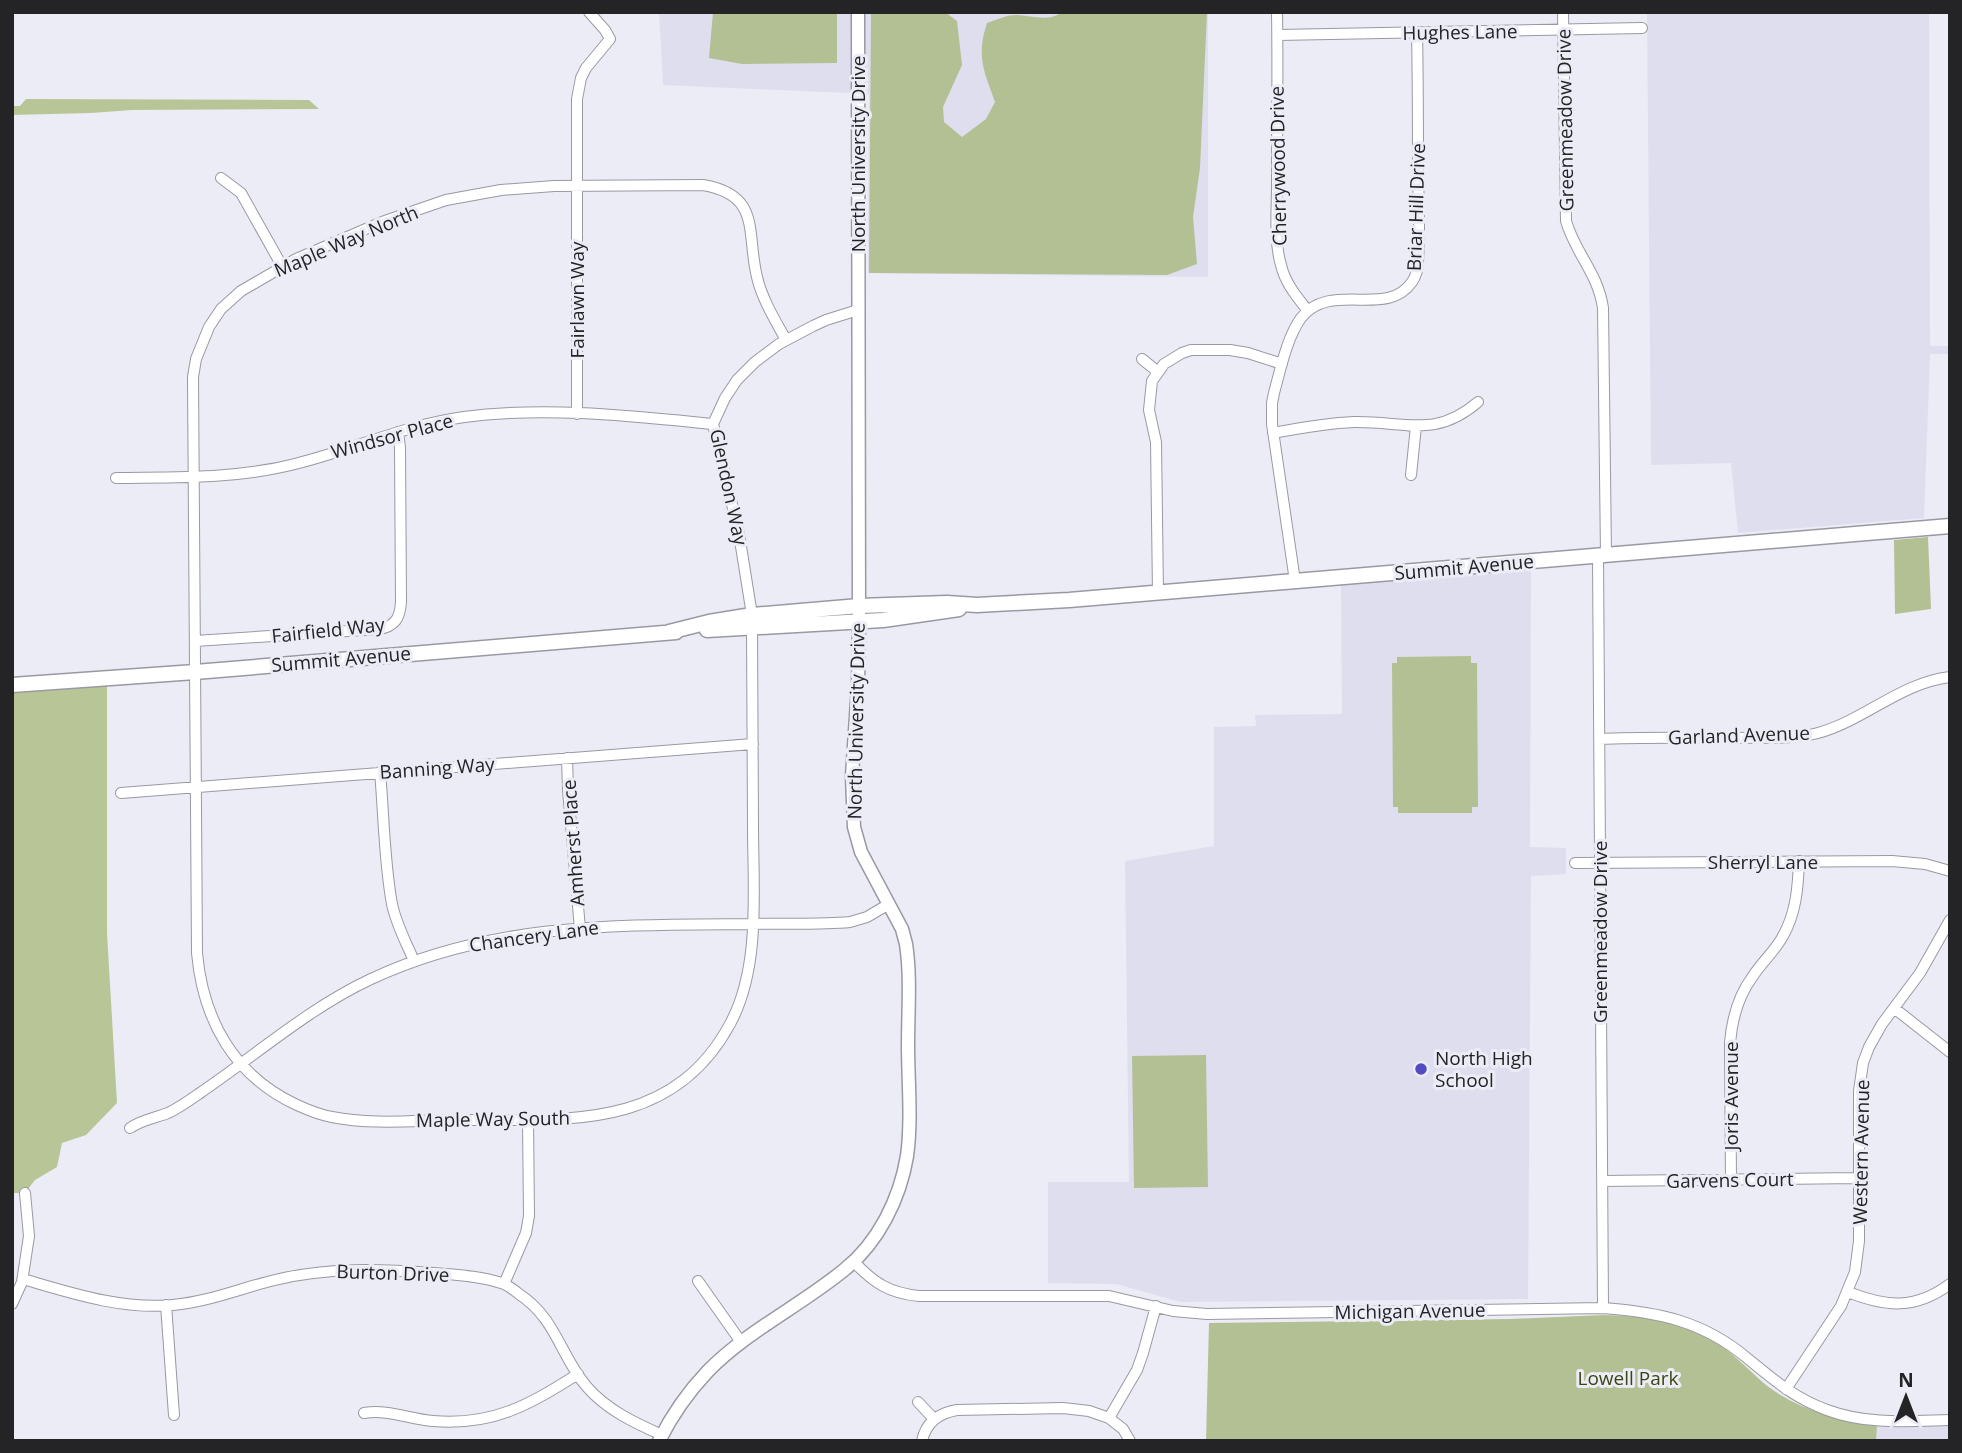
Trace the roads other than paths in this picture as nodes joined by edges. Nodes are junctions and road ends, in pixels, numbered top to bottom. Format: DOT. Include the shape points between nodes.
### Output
graph roads {
  1 [pos="589,12"];
  2 [pos="858,12"];
  3 [pos="1277,12"];
  4 [pos="1563,12"];
  5 [pos="1642,28"];
  6 [pos="1563,30"];
  7 [pos="1417,32"];
  8 [pos="1278,35"];
  9 [pos="221,178"];
  10 [pos="577,186"];
  11 [pos="282,266"];
  12 [pos="859,310"];
  13 [pos="1308,311"];
  14 [pos="786,340"];
  15 [pos="1142,359"];
  16 [pos="1282,364"];
  17 [pos="1158,372"];
  18 [pos="1478,402"];
  19 [pos="578,414"];
  20 [pos="713,424"];
  21 [pos="1416,426"];
  22 [pos="398,432"];
  23 [pos="1273,433"];
  24 [pos="1411,475"];
  25 [pos="194,477"];
  26 [pos="116,478"];
  27 [pos="1950,526"];
  28 [pos="1602,555"];
  29 [pos="1296,581"];
  30 [pos="1158,593"];
  31 [pos="977,605"];
  32 [pos="859,606"];
  33 [pos="752,621"];
  34 [pos="859,622"];
  35 [pos="195,641"];
  36 [pos="195,672"];
  37 [pos="1950,677"];
  38 [pos="12,685"];
  39 [pos="1599,739"];
  40 [pos="753,744"];
  41 [pos="567,758"];
  42 [pos="380,772"];
  43 [pos="196,787"];
  44 [pos="121,793"];
  45 [pos="1799,861"];
  46 [pos="1575,863"];
  47 [pos="1600,863"];
  48 [pos="1950,871"];
  49 [pos="889,904"];
  50 [pos="1950,920"];
  51 [pos="753,924"];
  52 [pos="580,929"];
  53 [pos="414,961"];
  54 [pos="1894,1008"];
  55 [pos="1950,1052"];
  56 [pos="241,1064"];
  57 [pos="528,1120"];
  58 [pos="134,1126"];
  59 [pos="1858,1178"];
  60 [pos="1731,1180"];
  61 [pos="1602,1181"];
  62 [pos="25,1193"];
  63 [pos="854,1262"];
  64 [pos="23,1279"];
  65 [pos="698,1281"];
  66 [pos="504,1284"];
  67 [pos="1950,1284"];
  68 [pos="1848,1292"];
  69 [pos="12,1304"];
  70 [pos="166,1305"];
  71 [pos="1156,1306"];
  72 [pos="1603,1308"];
  73 [pos="741,1342"];
  74 [pos="578,1374"];
  75 [pos="1786,1389"];
  76 [pos="918,1402"];
  77 [pos="364,1413"];
  78 [pos="174,1415"];
  79 [pos="1109,1418"];
  80 [pos="934,1419"];
  81 [pos="1950,1420"];
  82 [pos="661,1438"];
  83 [pos="922,1441"];
  84 [pos="1130,1441"];
  1 -- 10 [label="street, Fairlawn Way" via="610,39 581,78"];
  2 -- 12 [label="street, North University Drive"];
  3 -- 8 [label="street, Cherrywood Drive"];
  4 -- 6 [label="street, Greenmeadow Drive"];
  5 -- 6 [label="street, Hughes Lane"];
  6 -- 7 [label="street, Hughes Lane"];
  6 -- 28 [label="street, Greenmeadow Drive" via="1566,221 1597,283 1603,308"];
  7 -- 8 [label="street, Hughes Lane"];
  7 -- 13 [label="street, Briar Hill Drive" via="1416,276 1394,298 1335,300"];
  8 -- 13 [label="street, Cherrywood Drive" via="1280,265"];
  9 -- 11 [label="street" via="241,193"];
  10 -- 11 [label="street, Maple Way North" via="512,189 446,200 337,240"];
  10 -- 14 [label="street, Maple Way North" via="703,185 736,198 748,217 759,285"];
  10 -- 19 [label="street, Fairlawn Way"];
  11 -- 25 [label="street, Maple Way North" via="230,299 204,337 193,377"];
  12 -- 14 [label="street, Glendon Way"];
  12 -- 32 [label="street, North University Drive"];
  13 -- 16 [label="street" via="1299,321"];
  14 -- 20 [label="street, Glendon Way" via="737,380"];
  15 -- 17 [label="street"];
  16 -- 17 [label="street" via="1248,353 1200,349 1182,353"];
  16 -- 23 [label="street" via="1272,403"];
  17 -- 30 [label="street" via="1149,401 1156,442"];
  18 -- 21 [label="street" via="1443,424"];
  19 -- 20 [label="street, Windsor Place"];
  19 -- 22 [label="street, Windsor Place" via="492,414"];
  20 -- 33 [label="street, Glendon Way" via="739,534"];
  21 -- 23 [label="street" via="1340,423"];
  21 -- 24 [label="street"];
  22 -- 25 [label="street, Windsor Place" via="296,464"];
  22 -- 35 [label="street, Fairfield Way" via="401,602 396,622 378,629"];
  23 -- 29 [label="street"];
  25 -- 26 [label="street, Windsor Place"];
  25 -- 35 [label="street, Maple Way North"];
  27 -- 28 [label="main road, Summit Avenue"];
  28 -- 29 [label="main road, Summit Avenue"];
  28 -- 39 [label="street, Greenmeadow Drive"];
  29 -- 30 [label="main road, Summit Avenue"];
  30 -- 31 [label="main road, Summit Avenue"];
  31 -- 32 [label="main road, Summit Avenue"];
  31 -- 34 [label="main road, Summit Avenue"];
  32 -- 33 [label="main road, Summit Avenue"];
  32 -- 34 [label="street, North University Drive"];
  33 -- 34 [label="main road, Summit Avenue"];
  33 -- 36 [label="main road, Summit Avenue"];
  33 -- 40 [label="street, Maple Way South"];
  34 -- 49 [label="street, North University Drive" via="854,827 861,852"];
  35 -- 36 [label="street, Maple Way North"];
  36 -- 38 [label="main road, Summit Avenue"];
  36 -- 43 [label="street, Maple Way South"];
  37 -- 39 [label="street, Garland Avenue" via="1906,689 1848,722 1806,735"];
  39 -- 47 [label="street, Greenmeadow Drive"];
  40 -- 41 [label="street, Banning Way"];
  40 -- 51 [label="street, Maple Way South"];
  41 -- 42 [label="street, Banning Way"];
  41 -- 52 [label="street, Amherst Place"];
  42 -- 43 [label="street, Banning Way"];
  42 -- 53 [label="street" via="392,903"];
  43 -- 44 [label="street, Banning Way"];
  43 -- 56 [label="street, Maple Way South" via="199,975 213,1020"];
  45 -- 47 [label="street, Sherryl Lane"];
  45 -- 48 [label="street, Sherryl Lane" via="1911,862"];
  45 -- 60 [label="street, Joris Avenue" via="1790,921 1747,985 1732,1025"];
  46 -- 47 [label="street, Sherryl Lane"];
  47 -- 61 [label="street, Greenmeadow Drive"];
  49 -- 51 [label="street, Chancery Lane" via="850,922"];
  49 -- 63 [label="street, North University Drive" via="908,954 908,1140 890,1211"];
  50 -- 54 [label="street, Western Avenue"];
  51 -- 52 [label="street, Chancery Lane"];
  51 -- 57 [label="street, Maple Way South" via="742,998 723,1036 691,1074 623,1111"];
  52 -- 53 [label="street, Chancery Lane" via="501,937"];
  53 -- 56 [label="street, Chancery Lane" via="345,993"];
  54 -- 55 [label="street"];
  54 -- 59 [label="street, Western Avenue" via="1869,1047 1860,1078"];
  56 -- 57 [label="street, Maple Way South" via="274,1093 330,1117"];
  56 -- 58 [label="street, Chancery Lane" via="172,1111"];
  57 -- 66 [label="street" via="529,1216"];
  59 -- 60 [label="street, Garvens Court"];
  59 -- 68 [label="street, Western Avenue" via="1858,1252"];
  60 -- 61 [label="street, Garvens Court"];
  61 -- 72 [label="street, Greenmeadow Drive"];
  62 -- 64 [label="street" via="29,1236"];
  63 -- 71 [label="street, Michigan Avenue" via="880,1285 908,1295 1095,1295"];
  63 -- 73 [label="street, North University Drive"];
  64 -- 69 [label="street"];
  64 -- 70 [label="street, Burton Drive" via="111,1302"];
  65 -- 73 [label="street"];
  66 -- 70 [label="street, Burton Drive" via="467,1276 336,1270"];
  66 -- 74 [label="street, Burton Drive" via="544,1316"];
  67 -- 68 [label="street" via="1935,1294 1897,1304"];
  68 -- 75 [label="street, Western Avenue"];
  70 -- 78 [label="street"];
  71 -- 72 [label="street, Michigan Avenue" via="1208,1314"];
  71 -- 79 [label="street" via="1137,1370"];
  72 -- 75 [label="street, Michigan Avenue" via="1656,1313 1697,1326 1726,1342"];
  73 -- 82 [label="street, North University Drive" via="698,1381"];
  74 -- 77 [label="street" via="528,1404 486,1418 434,1421 389,1412"];
  74 -- 82 [label="street, Burton Drive" via="604,1404"];
  75 -- 81 [label="street, Michigan Avenue" via="1827,1410 1858,1418"];
  76 -- 80 [label="street"];
  79 -- 80 [label="street" via="1090,1410 1063,1408 957,1410"];
  79 -- 84 [label="street"];
  80 -- 83 [label="street"];
}
